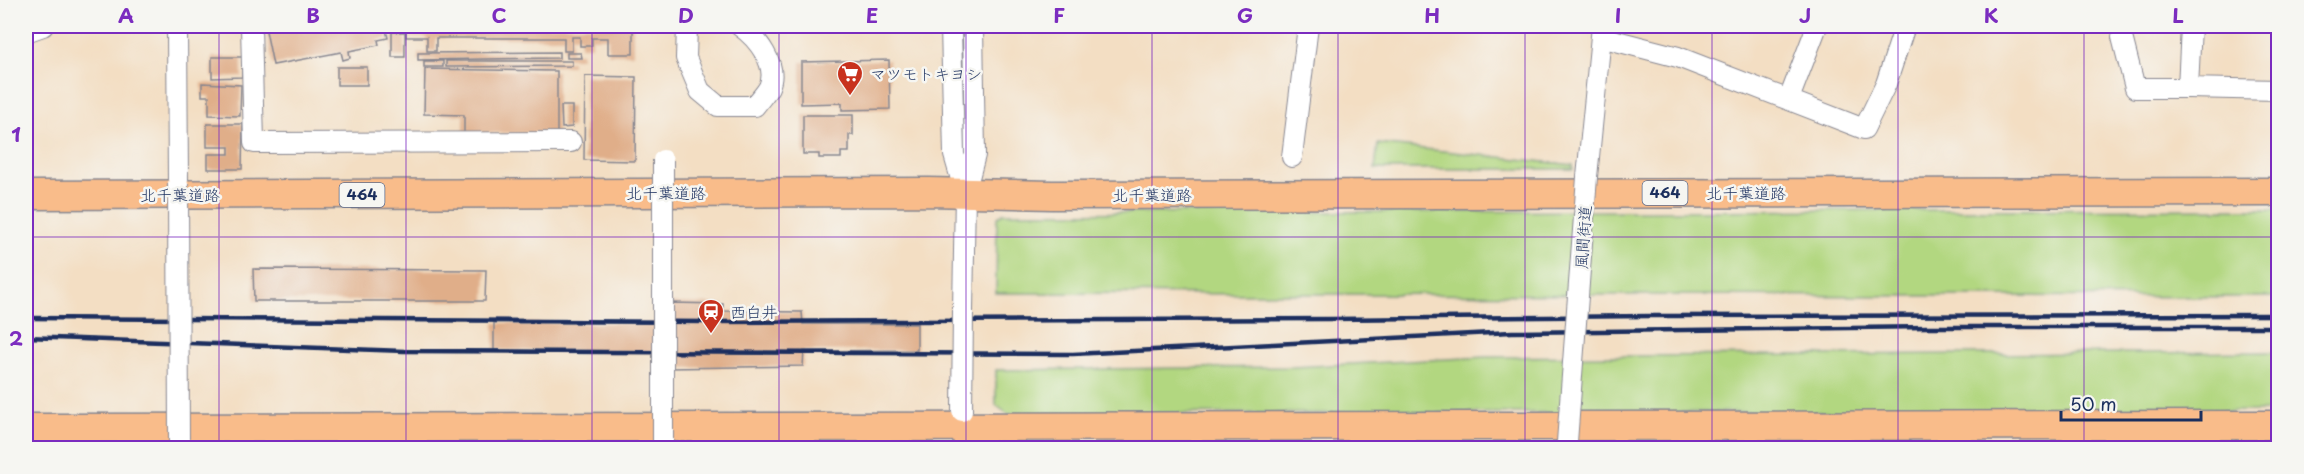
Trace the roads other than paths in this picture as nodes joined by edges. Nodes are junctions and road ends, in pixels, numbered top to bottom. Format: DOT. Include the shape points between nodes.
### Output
graph roads {
  1 [pos="43,26"];
  2 [pos="177,26"];
  3 [pos="252,26"];
  4 [pos="687,26"];
  5 [pos="740,26"];
  6 [pos="951,26"];
  7 [pos="973,26"];
  8 [pos="1308,26"];
  9 [pos="1817,26"];
  10 [pos="1905,26"];
  11 [pos="2191,26"];
  12 [pos="1601,31"];
  13 [pos="26,32"];
  14 [pos="2122,37"];
  15 [pos="2188,88"];
  16 [pos="2278,90"];
  17 [pos="1789,99"];
  18 [pos="571,142"];
  19 [pos="1292,157"];
  20 [pos="663,160"];
  21 [pos="2278,192"];
  22 [pos="26,195"];
  23 [pos="965,202"];
  24 [pos="2278,425"];
  25 [pos="26,428"];
  26 [pos="963,434"];
  27 [pos="1567,445"];
  28 [pos="179,446"];
  29 [pos="663,448"];
  1 -- 13 [label="street"];
  2 -- 28 [label="street, bridge"];
  3 -- 18 [label="street" via="254,143"];
  4 -- 5 [label="street" via="686,58 700,91 718,106 754,106 770,86 771,64 749,32"];
  6 -- 23 [label="street" via="954,155"];
  7 -- 23 [label="street" via="975,155"];
  8 -- 19 [label="street"];
  9 -- 17 [label="street"];
  10 -- 17 [label="street" via="1886,84 1864,129"];
  11 -- 15 [label="street"];
  12 -- 17 [label="street"];
  12 -- 27 [label="street, 風間街道, bridge"];
  14 -- 15 [label="street" via="2135,88"];
  15 -- 16 [label="street"];
  20 -- 29 [label="street, bridge"];
  21 -- 23 [label="highway, 北千葉道路 / 464" via="1100,195"];
  22 -- 23 [label="highway, 北千葉道路 / 464"];
  23 -- 26 [label="street, bridge"];
  24 -- 26 [label="highway"];
  25 -- 26 [label="highway"];
}
